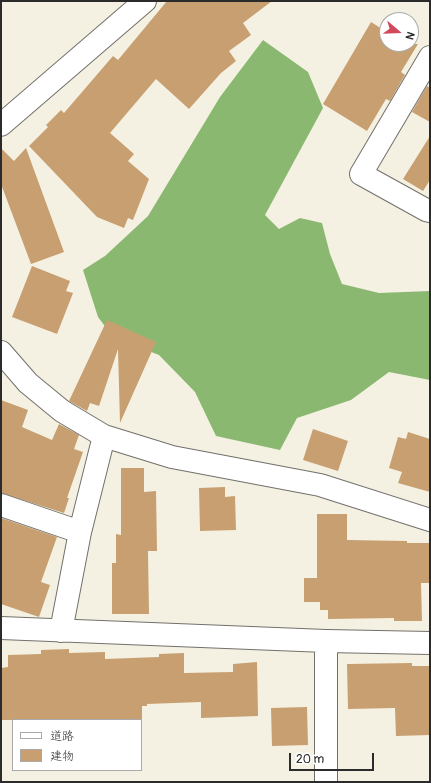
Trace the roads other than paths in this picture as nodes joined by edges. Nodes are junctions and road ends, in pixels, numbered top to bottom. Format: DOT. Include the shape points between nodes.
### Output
graph roads {
  1 [pos="144,1"];
  2 [pos="430,57"];
  3 [pos="1,125"];
  4 [pos="430,211"];
  5 [pos="1,352"];
  6 [pos="104,436"];
  7 [pos="1,505"];
  8 [pos="430,520"];
  9 [pos="80,532"];
  10 [pos="1,628"];
  11 [pos="61,631"];
  12 [pos="326,641"];
  13 [pos="430,644"];
  14 [pos="326,782"];
  1 -- 3 [label="street"];
  2 -- 4 [label="street" via="361,174"];
  5 -- 6 [label="street" via="28,383 50,402"];
  6 -- 8 [label="street" via="172,457 320,485"];
  6 -- 9 [label="street"];
  7 -- 9 [label="street"];
  9 -- 11 [label="street"];
  10 -- 11 [label="street"];
  11 -- 12 [label="street"];
  12 -- 13 [label="street"];
  12 -- 14 [label="street"];
}
